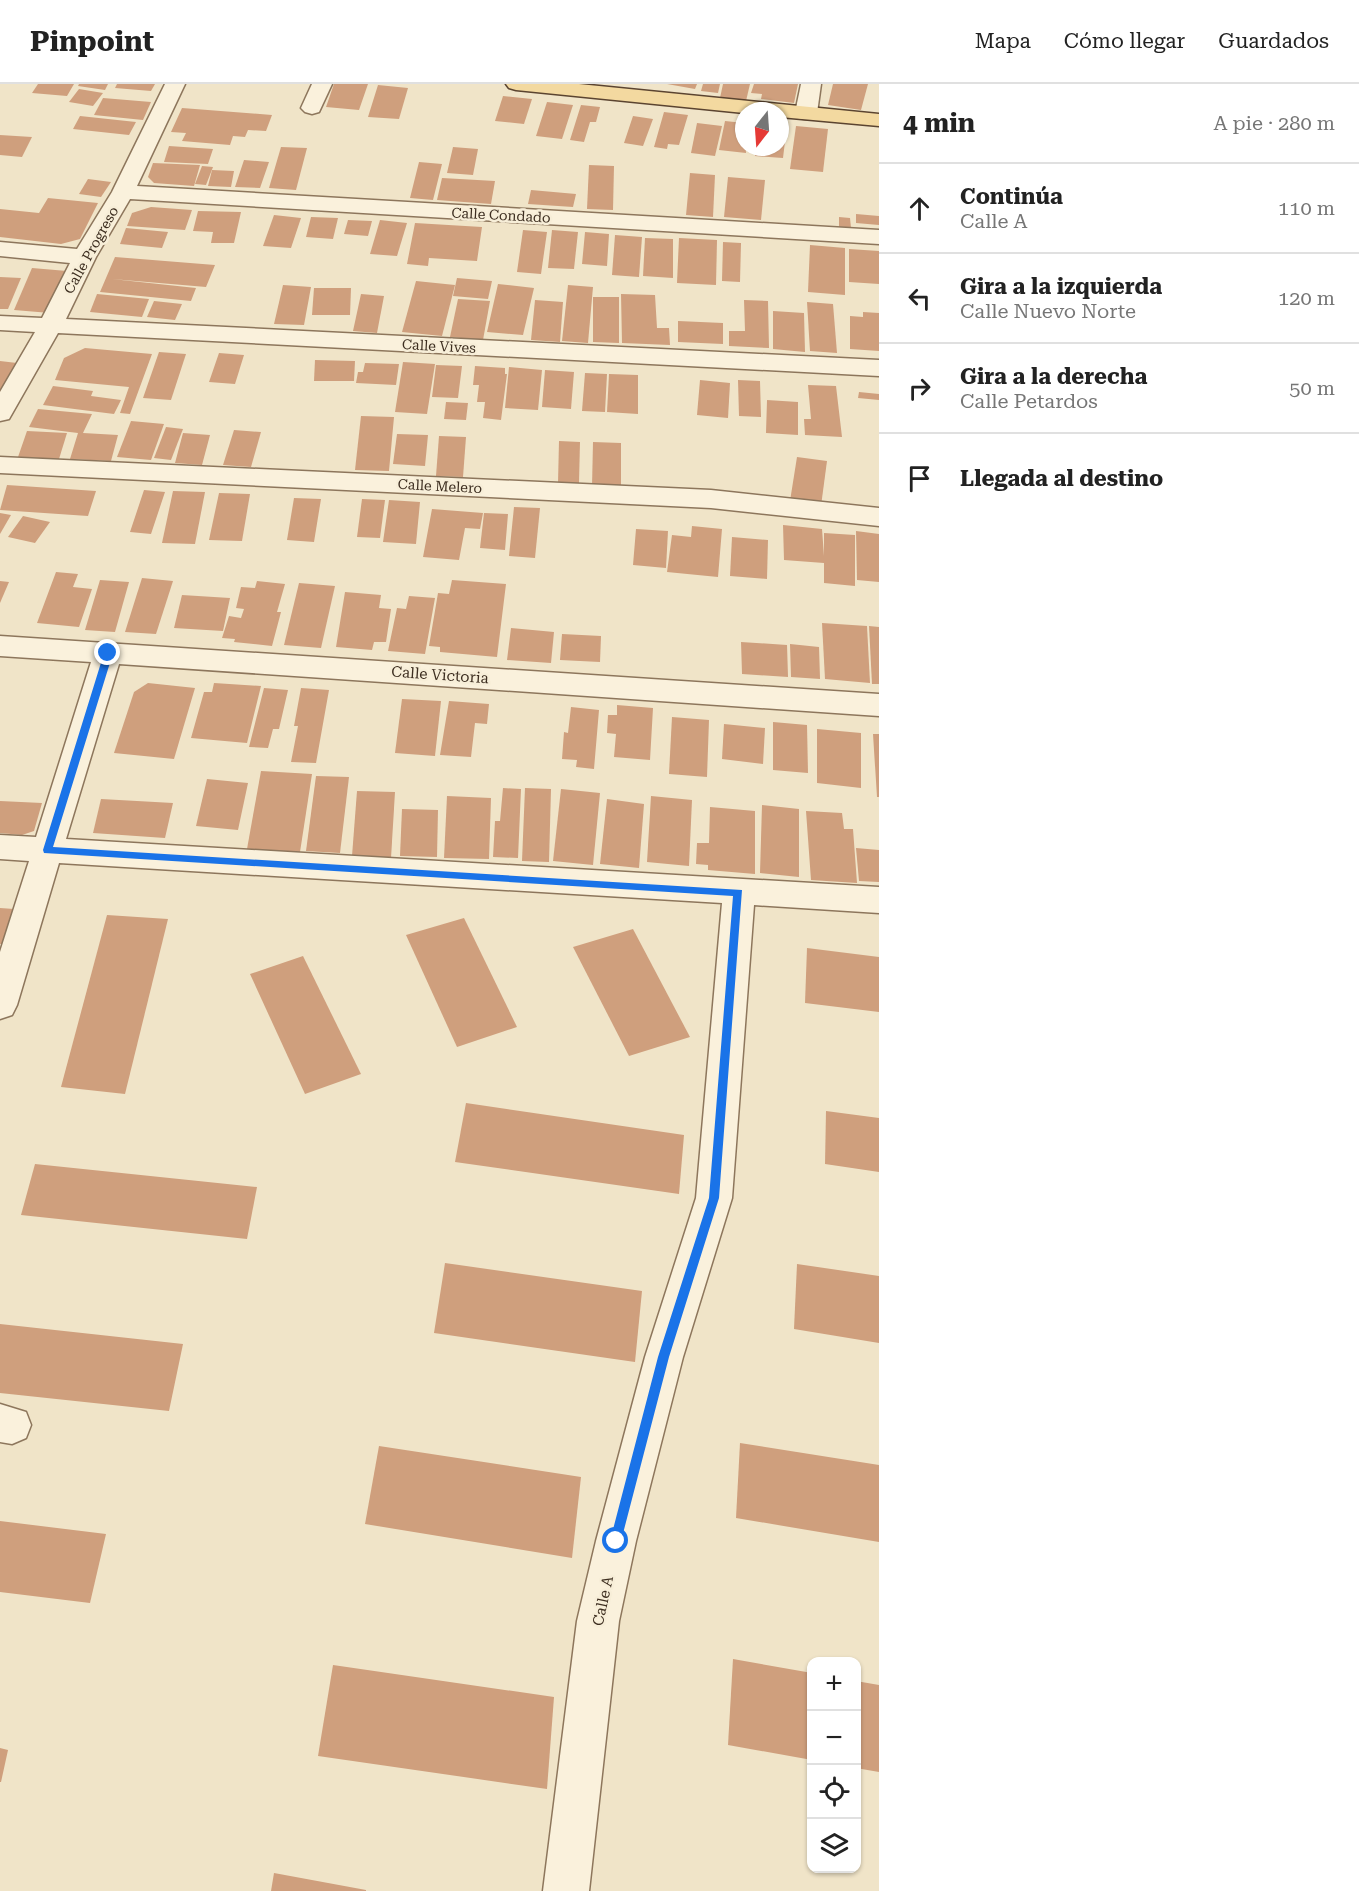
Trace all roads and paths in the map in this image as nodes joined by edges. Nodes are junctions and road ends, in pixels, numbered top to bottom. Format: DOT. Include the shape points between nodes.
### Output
graph roads {
  1 [pos="175,84"];
  2 [pos="322,84"];
  3 [pos="516,84"];
  4 [pos="811,84"];
  5 [pos="634,90"];
  6 [pos="312,108"];
  7 [pos="806,113"];
  8 [pos="879,120"];
  9 [pos="123,192"];
  10 [pos="879,237"];
  11 [pos="0,249"];
  12 [pos="84,257"];
  13 [pos="0,323"];
  14 [pos="50,327"];
  15 [pos="879,368"];
  16 [pos="0,413"];
  17 [pos="0,465"];
  18 [pos="879,517"];
  19 [pos="0,646"];
  20 [pos="108,653"];
  21 [pos="879,705"];
  22 [pos="0,847"];
  23 [pos="47,850"];
  24 [pos="738,892"];
  25 [pos="879,900"];
  26 [pos="0,1005"];
  27 [pos="566,1891"];
  1 -- 9 [label="street, Calle Progreso"];
  2 -- 6 [label="street"];
  3 -- 5 [label="main road"];
  4 -- 7 [label="street"];
  5 -- 7 [label="main road"];
  7 -- 8 [label="main road"];
  9 -- 10 [label="street, Calle Condado"];
  9 -- 12 [label="street, Calle Progreso"];
  11 -- 12 [label="street"];
  12 -- 14 [label="street, Calle Progreso"];
  13 -- 14 [label="street, Calle Vives"];
  14 -- 15 [label="street, Calle Vives"];
  14 -- 16 [label="street, Calle Progreso"];
  17 -- 18 [label="street, Calle Melero" via="711,499"];
  19 -- 20 [label="street, Calle Victoria"];
  20 -- 21 [label="street, Calle Victoria"];
  20 -- 23 [label="street"];
  22 -- 23 [label="street"];
  23 -- 24 [label="street"];
  23 -- 26 [label="street"];
  24 -- 25 [label="street"];
  24 -- 27 [label="street, Calle A" via="714,1198 664,1357 598,1621"];
}
